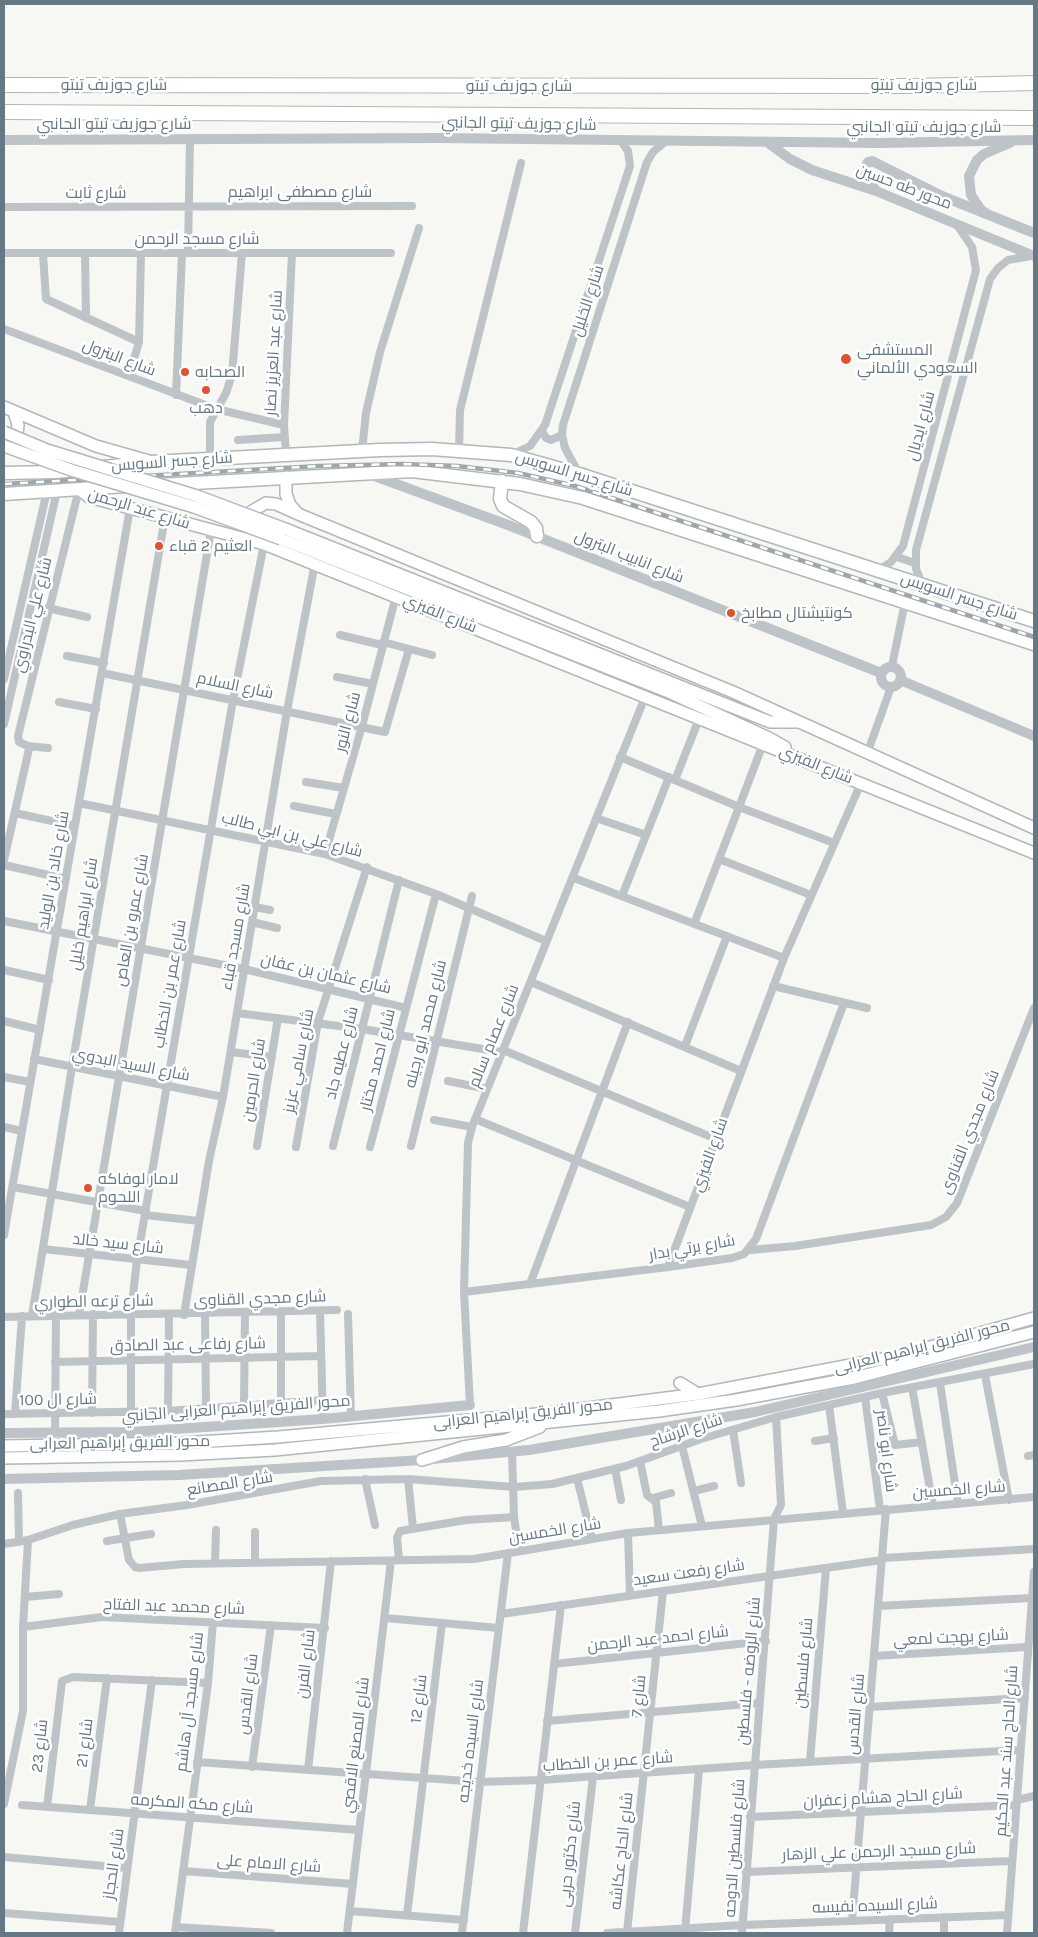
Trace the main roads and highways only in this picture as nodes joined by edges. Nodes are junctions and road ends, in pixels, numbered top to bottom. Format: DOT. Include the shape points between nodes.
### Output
graph roads {
  1 [pos="1034,83"];
  2 [pos="4,85"];
  3 [pos="4,112"];
  4 [pos="1034,118"];
  5 [pos="9,410"];
  6 [pos="4,432"];
  7 [pos="4,447"];
  8 [pos="151,462"];
  9 [pos="4,473"];
  10 [pos="286,476"];
  11 [pos="502,481"];
  12 [pos="79,489"];
  13 [pos="4,494"];
  14 [pos="298,514"];
  15 [pos="284,535"];
  16 [pos="537,536"];
  17 [pos="264,544"];
  18 [pos="315,564"];
  19 [pos="1034,621"];
  20 [pos="1034,644"];
  21 [pos="798,722"];
  22 [pos="793,755"];
  23 [pos="1034,828"];
  24 [pos="1034,854"];
  25 [pos="1034,1318"];
  26 [pos="1034,1332"];
  27 [pos="680,1383"];
  28 [pos="698,1394"];
  29 [pos="547,1423"];
  30 [pos="4,1446"];
  31 [pos="4,1458"];
  32 [pos="422,1460"];
  1 -- 2 [label="highway, شارع جوزيف تيتو" via="922,86"];
  3 -- 4 [label="highway, شارع جوزيف تيتو"];
  5 -- 7 [label="main road" via="18,425 17,434"];
  5 -- 8 [label="main road" via="96,446"];
  6 -- 15 [label="main road, bridge" via="46,450 197,496"];
  7 -- 15 [label="main road, bridge"];
  8 -- 9 [label="main road, شارع جسر السويس" via="56,472"];
  8 -- 19 [label="main road, شارع جسر السويس" via="432,449 511,454"];
  10 -- 11 [label="main road, شارع جسر السويس" via="412,471"];
  10 -- 12 [label="main road, شارع جسر السويس"];
  10 -- 14 [label="main road" via="286,494"];
  11 -- 16 [label="main road" via="500,499 503,506 531,522"];
  11 -- 20 [label="main road, شارع جسر السويس" via="583,498"];
  12 -- 13 [label="main road, شارع جسر السويس"];
  12 -- 17 [label="main road, شارع عبد الرحمن" via="89,497"];
  14 -- 17 [label="main road" via="271,503 256,507 248,520 249,530"];
  14 -- 21 [label="main road" via="733,692"];
  15 -- 21 [label="main road" via="770,722"];
  15 -- 22 [label="main road" via="671,693 769,738"];
  17 -- 18 [label="main road, شارع عبد الرحمن"];
  18 -- 22 [label="main road, شارع الفيزي"];
  21 -- 23 [label="main road"];
  22 -- 24 [label="main road, شارع الفيزي"];
  25 -- 28 [label="main road, محور الفريق إبراهيم العرابى" via="898,1356"];
  26 -- 29 [label="main road, محور الفريق إبراهيم العرابى" via="879,1372 736,1400"];
  27 -- 28 [label="main road"];
  28 -- 30 [label="main road, محور الفريق إبراهيم العرابى" via="548,1412 259,1438 131,1438"];
  29 -- 31 [label="main road, محور الفريق إبراهيم العرابى" via="275,1450"];
  29 -- 32 [label="main road" via="511,1438 458,1448"];
}
